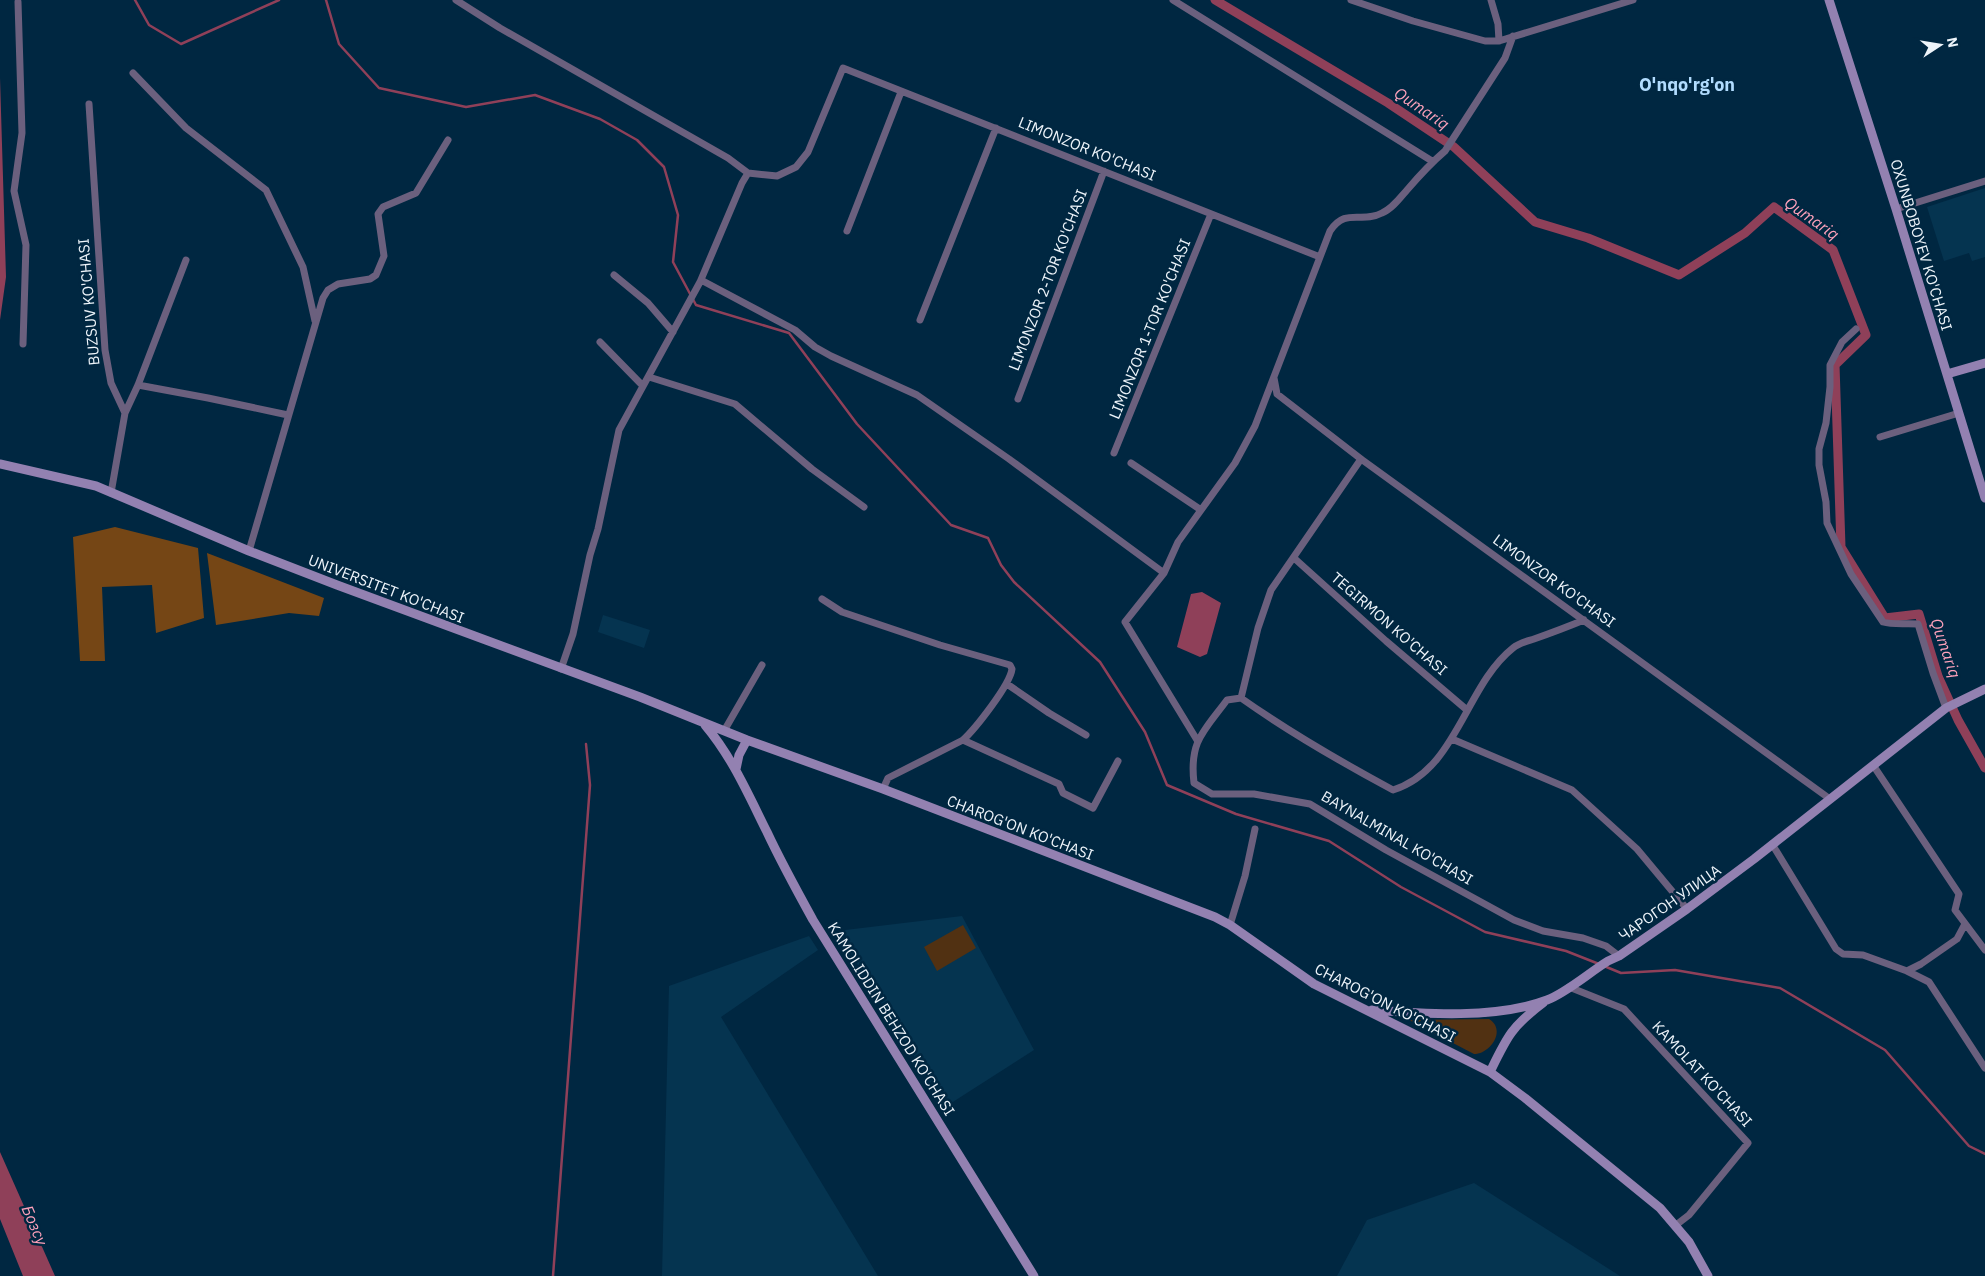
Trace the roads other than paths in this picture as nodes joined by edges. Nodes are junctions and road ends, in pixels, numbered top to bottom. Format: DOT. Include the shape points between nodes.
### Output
graph roads {
  1 [pos="456,0"];
  2 [pos="1173,0"];
  3 [pos="1351,0"];
  4 [pos="1491,0"];
  5 [pos="1632,0"];
  6 [pos="1829,0"];
  7 [pos="18,2"];
  8 [pos="1513,36"];
  9 [pos="1499,41"];
  10 [pos="133,73"];
  11 [pos="901,92"];
  12 [pos="89,104"];
  13 [pos="996,128"];
  14 [pos="448,140"];
  15 [pos="1432,161"];
  16 [pos="1104,171"];
  17 [pos="748,173"];
  18 [pos="1985,181"];
  19 [pos="1896,209"];
  20 [pos="1211,214"];
  21 [pos="847,231"];
  22 [pos="1320,257"];
  23 [pos="186,260"];
  24 [pos="614,275"];
  25 [pos="700,282"];
  26 [pos="920,320"];
  27 [pos="315,324"];
  28 [pos="1856,329"];
  29 [pos="673,332"];
  30 [pos="600,342"];
  31 [pos="23,344"];
  32 [pos="1985,363"];
  33 [pos="1947,374"];
  34 [pos="649,377"];
  35 [pos="1274,377"];
  36 [pos="138,386"];
  37 [pos="643,386"];
  38 [pos="1018,400"];
  39 [pos="125,413"];
  40 [pos="1959,413"];
  41 [pos="288,415"];
  42 [pos="1880,437"];
  43 [pos="1114,453"];
  44 [pos="1361,458"];
  45 [pos="1131,462"];
  46 [pos="0,464"];
  47 [pos="111,492"];
  48 [pos="1985,498"];
  49 [pos="864,507"];
  50 [pos="1201,510"];
  51 [pos="249,551"];
  52 [pos="1294,558"];
  53 [pos="1164,573"];
  54 [pos="822,599"];
  55 [pos="1584,620"];
  56 [pos="762,665"];
  57 [pos="561,669"];
  58 [pos="1006,684"];
  59 [pos="1985,689"];
  60 [pos="1241,698"];
  61 [pos="1946,708"];
  62 [pos="1467,710"];
  63 [pos="705,724"];
  64 [pos="724,731"];
  65 [pos="1086,735"];
  66 [pos="1452,739"];
  67 [pos="747,740"];
  68 [pos="963,740"];
  69 [pos="1197,740"];
  70 [pos="1118,761"];
  71 [pos="1873,765"];
  72 [pos="736,769"];
  73 [pos="883,789"];
  74 [pos="1830,798"];
  75 [pos="1256,829"];
  76 [pos="1772,844"];
  77 [pos="1687,909"];
  78 [pos="1966,924"];
  79 [pos="1230,925"];
  80 [pos="1985,950"];
  81 [pos="1619,956"];
  82 [pos="1907,971"];
  83 [pos="1569,987"];
  84 [pos="1548,1000"];
  85 [pos="1367,1010"];
  86 [pos="1985,1068"];
  87 [pos="1490,1072"];
  88 [pos="1676,1225"];
  89 [pos="1034,1276"];
  90 [pos="1708,1276"];
  1 -- 17 [label="street" via="728,158"];
  2 -- 15 [label="street"];
  3 -- 9 [label="street" via="1431,26 1486,41"];
  4 -- 9 [label="street"];
  5 -- 8 [label="street"];
  6 -- 19 [label="main road, OXUNBOBOYEV KO'CHASI"];
  7 -- 31 [label="street" via="22,133 14,191 26,245"];
  8 -- 9 [label="street"];
  8 -- 15 [label="street" via="1505,58 1455,137"];
  10 -- 27 [label="street" via="186,128 266,190 303,267"];
  11 -- 13 [label="street, LIMONZOR KO'CHASI"];
  11 -- 17 [label="street, LIMONZOR KO'CHASI" via="843,68 808,152 796,167 777,176"];
  11 -- 21 [label="street"];
  12 -- 39 [label="street, BUZSUV KO'CHASI" via="105,350 111,383"];
  13 -- 16 [label="street, LIMONZOR KO'CHASI"];
  13 -- 26 [label="street"];
  14 -- 27 [label="street" via="416,193 383,207 378,214 384,256 376,275 370,279 338,284 328,290"];
  15 -- 22 [label="street" via="1394,205 1382,213 1372,217 1346,217 1336,222"];
  16 -- 20 [label="street, LIMONZOR KO'CHASI"];
  16 -- 38 [label="street, LIMONZOR 2-TOR KO'CHASI"];
  17 -- 25 [label="street"];
  18 -- 19 [label="street"];
  19 -- 33 [label="main road, OXUNBOBOYEV KO'CHASI"];
  20 -- 22 [label="street, LIMONZOR KO'CHASI"];
  20 -- 43 [label="street, LIMONZOR 1-TOR KO'CHASI"];
  22 -- 35 [label="street"];
  23 -- 36 [label="street"];
  24 -- 29 [label="street" via="648,303"];
  25 -- 29 [label="street"];
  25 -- 53 [label="street" via="795,330 831,356 918,395"];
  27 -- 41 [label="street"];
  28 -- 61 [label="street" via="1842,342 1830,365 1826,423 1818,465 1827,523 1852,574 1883,622 1918,624"];
  29 -- 34 [label="street"];
  30 -- 37 [label="street"];
  32 -- 33 [label="main road"];
  33 -- 40 [label="main road, OXUNBOBOYEV KO'CHASI"];
  34 -- 37 [label="street"];
  34 -- 49 [label="street" via="735,404 812,469"];
  35 -- 44 [label="street, LIMONZOR KO'CHASI" via="1277,394"];
  35 -- 50 [label="street" via="1256,426 1235,463"];
  36 -- 39 [label="street"];
  36 -- 41 [label="street"];
  37 -- 57 [label="street" via="619,430 573,634"];
  39 -- 47 [label="street"];
  40 -- 42 [label="street"];
  40 -- 48 [label="main road, OXUNBOBOYEV KO'CHASI"];
  41 -- 51 [label="street"];
  44 -- 52 [label="street"];
  44 -- 55 [label="street, LIMONZOR KO'CHASI"];
  45 -- 50 [label="street"];
  46 -- 47 [label="main road, UNIVERSITET KO'CHASI" via="78,481"];
  47 -- 51 [label="main road, UNIVERSITET KO'CHASI"];
  50 -- 53 [label="street" via="1178,542"];
  51 -- 57 [label="main road, UNIVERSITET KO'CHASI"];
  52 -- 60 [label="street" via="1271,590"];
  52 -- 62 [label="street, TEGIRMON KO'CHASI"];
  53 -- 69 [label="street" via="1125,622"];
  54 -- 58 [label="street" via="842,612 1010,665 1011,674"];
  55 -- 62 [label="street" via="1515,646 1492,668"];
  55 -- 74 [label="street, LIMONZOR KO'CHASI"];
  56 -- 64 [label="street"];
  57 -- 63 [label="main road, UNIVERSITET KO'CHASI"];
  58 -- 65 [label="street"];
  58 -- 68 [label="street"];
  59 -- 61 [label="main road, ЧАРОГОН УЛИЦА"];
  60 -- 66 [label="street" via="1393,790 1424,774"];
  60 -- 69 [label="street, BAYNALMINAL KO'CHASI" via="1227,700"];
  61 -- 71 [label="main road, ЧАРОГОН УЛИЦА"];
  62 -- 66 [label="street"];
  63 -- 64 [label="main road, UNIVERSITET KO'CHASI"];
  63 -- 72 [label="main road, KAMOLIDDIN BEHZOD KO'CHASI"];
  64 -- 67 [label="main road, UNIVERSITET KO'CHASI"];
  66 -- 77 [label="street" via="1572,790 1637,850"];
  67 -- 72 [label="main road"];
  67 -- 73 [label="main road, CHAROG'ON KO'CHASI"];
  68 -- 70 [label="street" via="1058,784 1063,793 1093,808"];
  68 -- 73 [label="street" via="888,778"];
  69 -- 81 [label="street, BAYNALMINAL KO'CHASI" via="1192,764 1194,783 1212,794 1254,794 1310,804 1514,920 1543,932 1583,938 1606,946"];
  71 -- 74 [label="main road, ЧАРОГОН УЛИЦА"];
  71 -- 78 [label="street" via="1959,894 1955,910"];
  72 -- 89 [label="main road, KAMOLIDDIN BEHZOD KO'CHASI" via="814,920"];
  73 -- 79 [label="main road, CHAROG'ON KO'CHASI"];
  74 -- 76 [label="main road, ЧАРОГОН УЛИЦА"];
  75 -- 79 [label="street"];
  76 -- 77 [label="main road, ЧАРОГОН УЛИЦА"];
  76 -- 82 [label="street" via="1836,949 1843,954 1863,955"];
  77 -- 81 [label="main road, ЧАРОГОН УЛИЦА"];
  78 -- 80 [label="street"];
  78 -- 82 [label="street" via="1957,939"];
  79 -- 85 [label="main road, CHAROG'ON KO'CHASI" via="1314,984"];
  81 -- 83 [label="main road, ЧАРОГОН УЛИЦА"];
  82 -- 86 [label="street" via="1929,982"];
  83 -- 84 [label="main road, ЧАРОГОН УЛИЦА"];
  83 -- 88 [label="street, KAMOLAT KO'CHASI" via="1624,1009 1748,1143 1689,1215"];
  84 -- 85 [label="main road, ЧАРОГОН УЛИЦА" via="1486,1012"];
  84 -- 87 [label="main road" via="1514,1027"];
  85 -- 87 [label="main road, CHAROG'ON KO'CHASI"];
  87 -- 88 [label="main road, CHAROG'ON KO'CHASI" via="1660,1208"];
  88 -- 90 [label="main road, CHAROG'ON KO'CHASI"];
}
